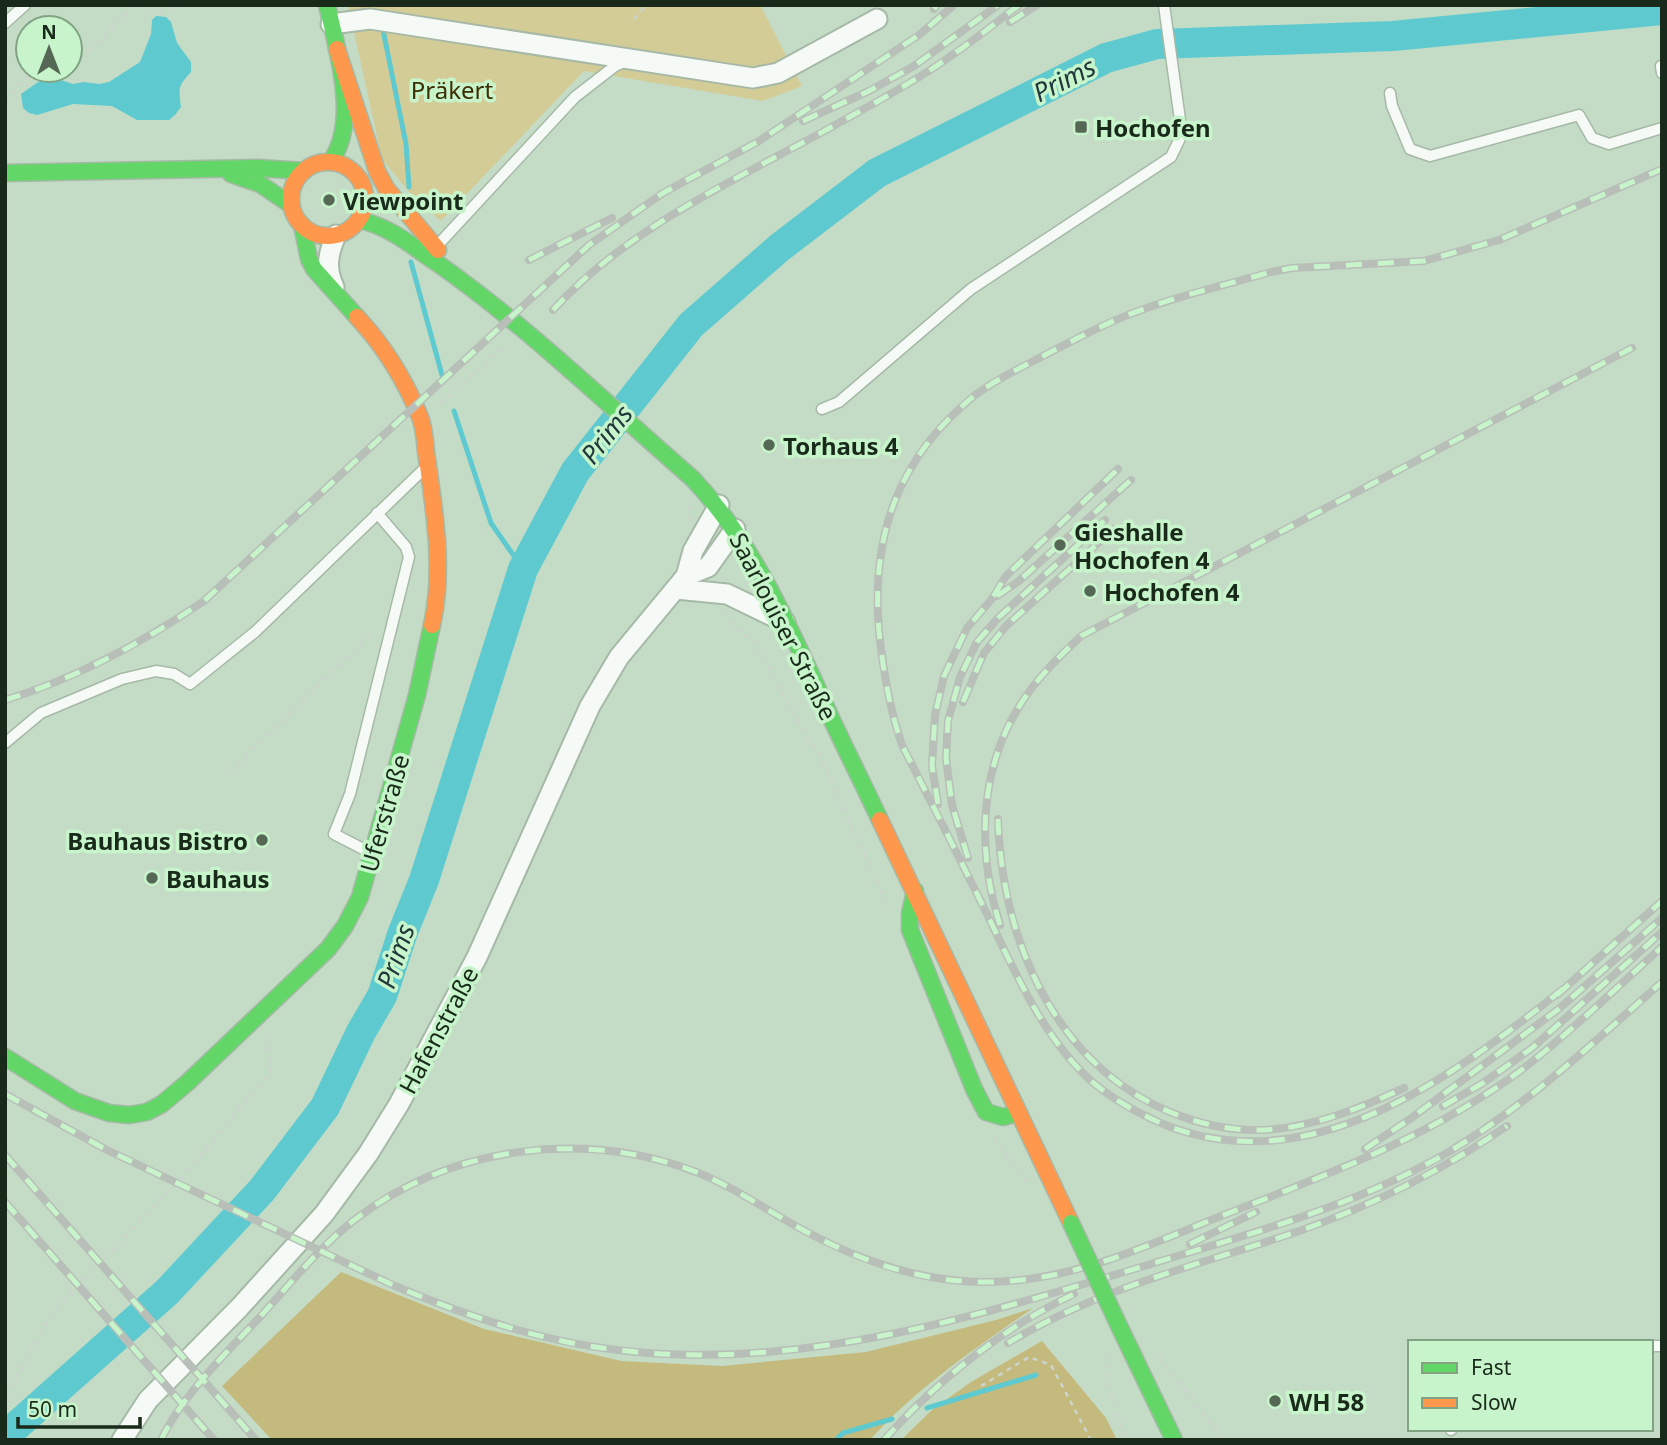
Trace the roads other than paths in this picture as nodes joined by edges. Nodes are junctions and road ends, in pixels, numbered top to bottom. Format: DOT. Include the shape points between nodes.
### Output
graph roads {
  1 [pos="25,5"];
  2 [pos="1164,5"];
  3 [pos="329,14"];
  4 [pos="877,19"];
  5 [pos="5,23"];
  6 [pos="337,49"];
  7 [pos="631,58"];
  8 [pos="1390,93"];
  9 [pos="1662,128"];
  10 [pos="343,142"];
  11 [pos="331,162"];
  12 [pos="347,168"];
  13 [pos="216,170"];
  14 [pos="304,171"];
  15 [pos="5,173"];
  16 [pos="364,194"];
  17 [pos="291,205"];
  18 [pos="359,220"];
  19 [pos="302,225"];
  20 [pos="336,235"];
  21 [pos="435,247"];
  22 [pos="456,270"];
  23 [pos="477,291"];
  24 [pos="338,297"];
  25 [pos="822,409"];
  26 [pos="428,465"];
  27 [pos="719,505"];
  28 [pos="377,513"];
  29 [pos="735,529"];
  30 [pos="681,583"];
  31 [pos="785,622"];
  32 [pos="5,743"];
  33 [pos="374,854"];
  34 [pos="915,890"];
  35 [pos="5,1057"];
  36 [pos="1018,1113"];
  37 [pos="122,1440"];
  38 [pos="1174,1440"];
  1 -- 5 [label="lane"];
  2 -- 25 [label="lane" via="1182,134 1171,157 971,289 838,402"];
  3 -- 6 [label="main road, Saarlouiser Straße"];
  3 -- 7 [label="street, Saarlouiser Straße"];
  4 -- 7 [label="street, Saarlouiser Straße" via="778,73 752,78"];
  6 -- 10 [label="main road, Saarlouiser Straße" via="345,117"];
  6 -- 21 [label="main road, Saarlouiser Straße" via="377,171"];
  7 -- 21 [label="lane" via="575,97"];
  8 -- 9 [label="lane" via="1410,149 1430,156 1579,115 1592,138 1609,144"];
  10 -- 11 [label="main road, Saarlouiser Straße"];
  10 -- 12 [label="main road, Saarlouiser Straße"];
  11 -- 12 [label="main road"];
  11 -- 14 [label="main road"];
  12 -- 16 [label="main road" via="360,181"];
  13 -- 14 [label="main road"];
  13 -- 15 [label="main road"];
  13 -- 17 [label="main road" via="260,184"];
  14 -- 17 [label="main road" via="296,180"];
  16 -- 18 [label="main road"];
  16 -- 22 [label="main road, Saarlouiser Straße"];
  17 -- 19 [label="main road"];
  18 -- 20 [label="main road"];
  18 -- 23 [label="main road, Saarlouiser Straße" via="396,234"];
  19 -- 20 [label="main road" via="314,233"];
  19 -- 24 [label="main road, Uferstraße" via="309,259"];
  20 -- 24 [label="street, Uferstraße" via="327,262"];
  21 -- 22 [label="main road, Saarlouiser Straße"];
  22 -- 23 [label="main road, Saarlouiser Straße"];
  23 -- 27 [label="main road, Saarlouiser Straße"];
  24 -- 26 [label="main road, Uferstraße" via="373,334 401,376 421,420"];
  26 -- 28 [label="lane"];
  26 -- 33 [label="main road, Uferstraße" via="438,562 435,613"];
  27 -- 29 [label="main road, Saarlouiser Straße"];
  27 -- 30 [label="street, Hafenstraße"];
  28 -- 32 [label="lane" via="255,632 190,684 163,671 122,678 41,713"];
  28 -- 33 [label="lane" via="409,557 350,794 334,834"];
  29 -- 30 [label="street, Hafenstraße" via="708,567"];
  29 -- 31 [label="main road, Saarlouiser Straße"];
  30 -- 31 [label="street" via="727,594"];
  30 -- 37 [label="street, Hafenstraße" via="619,657 590,706 477,957 400,1104 368,1154 324,1214 148,1400"];
  31 -- 34 [label="main road, Saarlouiser Straße"];
  33 -- 35 [label="main road, Uferstraße" via="360,897 328,949 162,1104 147,1112 109,1113 75,1101"];
  34 -- 36 [label="main road, Saarlouiser Straße"];
  34 -- 36 [label="main road" via="910,930 974,1089 986,1112 1003,1117"];
  36 -- 38 [label="main road, Saarlouiser Straße, bridge"];
}
